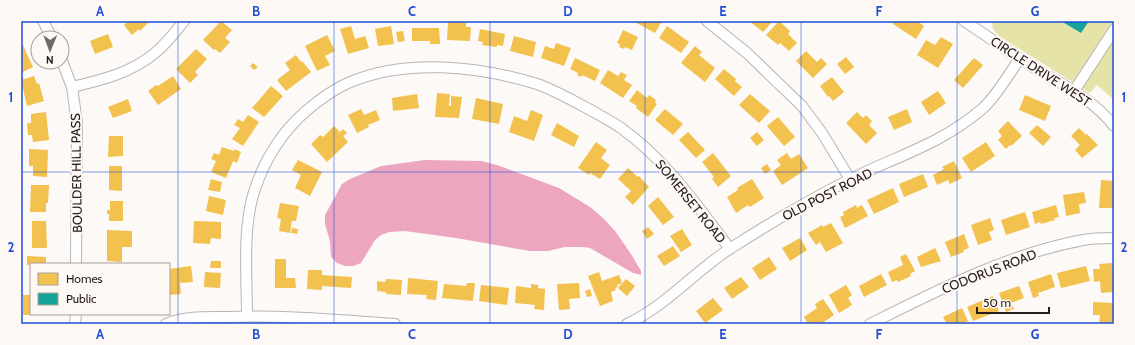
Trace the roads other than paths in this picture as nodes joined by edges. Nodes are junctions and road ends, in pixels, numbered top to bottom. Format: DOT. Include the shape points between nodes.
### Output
graph roads {
  1 [pos="43,21"];
  2 [pos="184,21"];
  3 [pos="707,21"];
  4 [pos="964,21"];
  5 [pos="977,24"];
  6 [pos="48,30"];
  7 [pos="1114,30"];
  8 [pos="1020,58"];
  9 [pos="65,70"];
  10 [pos="72,87"];
  11 [pos="1074,91"];
  12 [pos="1114,126"];
  13 [pos="850,179"];
  14 [pos="1114,238"];
  15 [pos="730,249"];
  16 [pos="76,263"];
  17 [pos="247,316"];
  18 [pos="166,324"];
  19 [pos="395,324"];
  20 [pos="626,324"];
  21 [pos="870,324"];
  1 -- 6 [label="street"];
  2 -- 10 [label="street" via="155,54 104,79"];
  3 -- 13 [label="street" via="747,53 802,106"];
  4 -- 5 [label="street, CIRCLE DRIVE WEST"];
  5 -- 8 [label="street, CIRCLE DRIVE WEST"];
  7 -- 11 [label="street"];
  8 -- 11 [label="street, CIRCLE DRIVE WEST"];
  8 -- 13 [label="street, OLD POST ROAD" via="983,108 950,134"];
  9 -- 10 [label="street, BOULDER HILL PASS"];
  10 -- 16 [label="street, BOULDER HILL PASS" via="77,123"];
  11 -- 12 [label="street, CIRCLE DRIVE WEST" via="1106,116"];
  13 -- 15 [label="street, OLD POST ROAD" via="784,215"];
  14 -- 21 [label="street, CODORUS ROAD" via="1085,239 1048,248 996,266 934,292"];
  15 -- 17 [label="street, SOMERSET ROAD" via="658,159 620,128 579,104 538,85 486,72 414,67 367,76 329,93 298,118 275,146 266,160 254,190 248,223"];
  15 -- 20 [label="street, OLD POST ROAD" via="655,308"];
  17 -- 18 [label="street" via="190,318"];
  17 -- 19 [label="street"];
}
